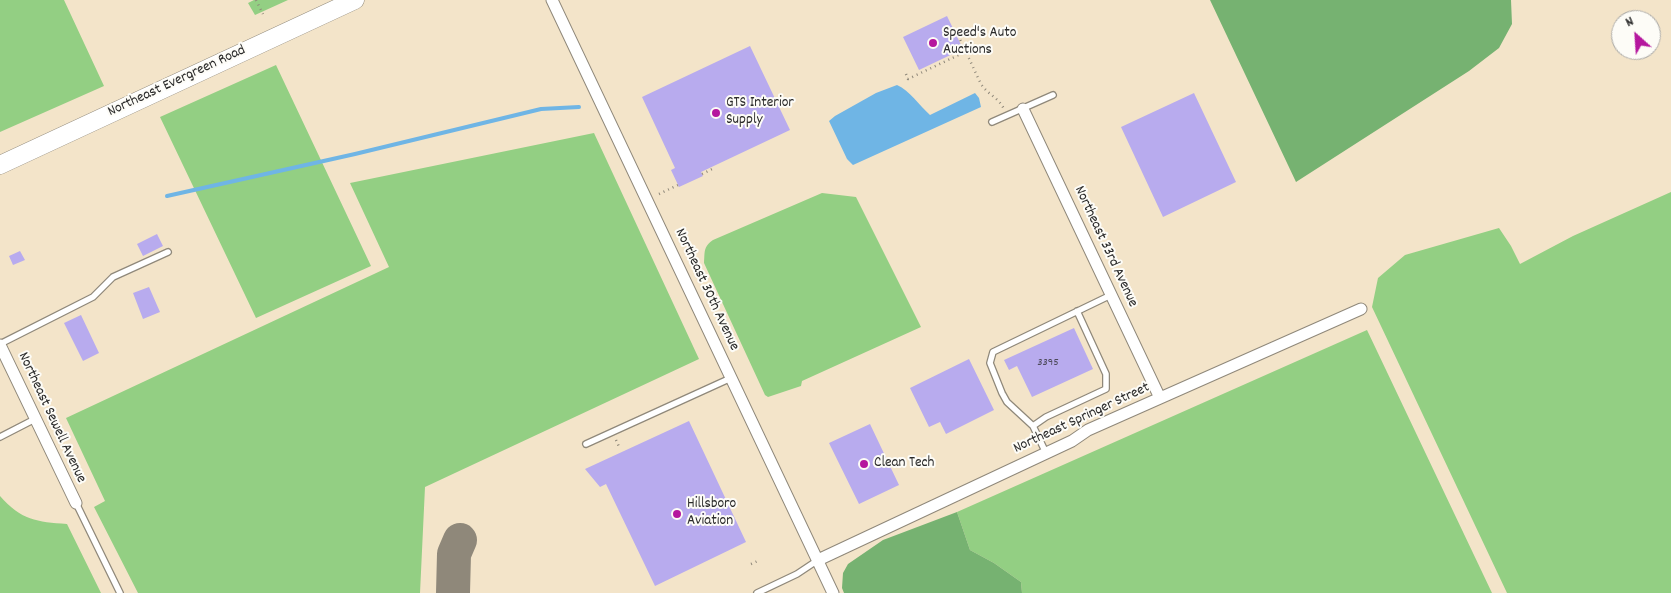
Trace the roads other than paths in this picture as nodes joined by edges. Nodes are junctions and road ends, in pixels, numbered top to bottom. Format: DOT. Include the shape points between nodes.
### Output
graph roads {
  1 [pos="355,0"];
  2 [pos="552,0"];
  3 [pos="1054,95"];
  4 [pos="1023,109"];
  5 [pos="992,122"];
  6 [pos="0,165"];
  7 [pos="168,252"];
  8 [pos="1111,294"];
  9 [pos="1361,309"];
  10 [pos="1078,311"];
  11 [pos="0,344"];
  12 [pos="731,378"];
  13 [pos="1160,398"];
  14 [pos="35,420"];
  15 [pos="1034,426"];
  16 [pos="0,437"];
  17 [pos="586,444"];
  18 [pos="1046,453"];
  19 [pos="76,503"];
  20 [pos="818,560"];
  21 [pos="120,593"];
  22 [pos="757,593"];
  23 [pos="833,593"];
  1 -- 6 [label="main road, Northeast Evergreen Road"];
  2 -- 12 [label="street, Northeast 30th Avenue"];
  3 -- 4 [label="lane"];
  4 -- 5 [label="lane"];
  4 -- 8 [label="street, Northeast 33rd Avenue"];
  7 -- 11 [label="lane" via="113,277 93,297"];
  8 -- 10 [label="lane"];
  8 -- 13 [label="street, Northeast 33rd Avenue"];
  9 -- 13 [label="street, Northeast Springer Street"];
  10 -- 15 [label="lane" via="1106,374 1106,389 1046,417"];
  10 -- 15 [label="lane" via="993,352 990,363 1007,402"];
  11 -- 14 [label="street, Northeast Sewell Avenue"];
  12 -- 17 [label="lane"];
  12 -- 20 [label="street, Northeast 30th Avenue"];
  13 -- 18 [label="street, Northeast Springer Street"];
  14 -- 16 [label="lane"];
  14 -- 19 [label="street, Northeast Sewell Avenue"];
  15 -- 18 [label="lane"];
  18 -- 20 [label="street, Northeast Springer Street"];
  19 -- 21 [label="lane"];
  20 -- 22 [label="lane"];
  20 -- 23 [label="street, Northeast 30th Avenue"];
}
